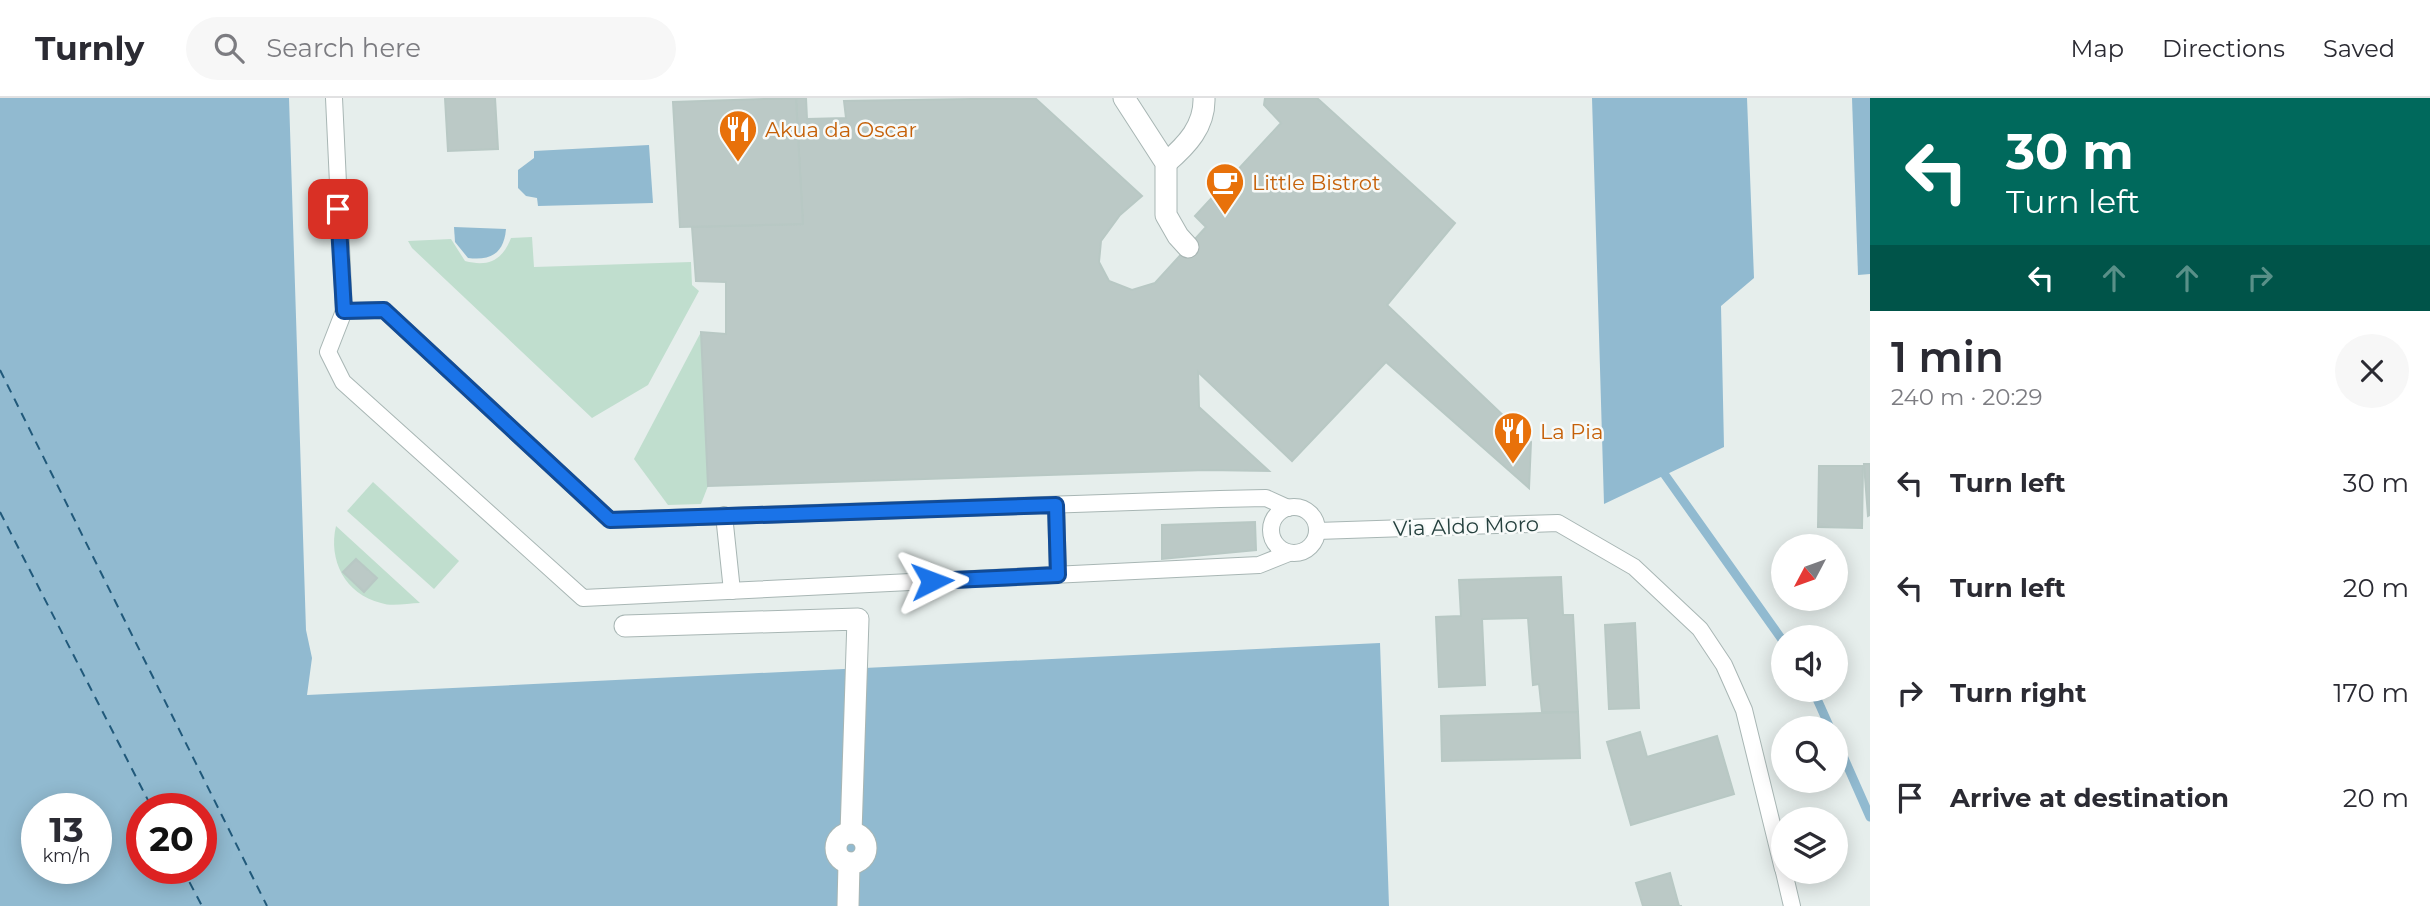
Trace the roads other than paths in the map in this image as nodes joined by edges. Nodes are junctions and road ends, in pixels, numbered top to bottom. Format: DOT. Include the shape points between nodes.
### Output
graph roads {
  1 [pos="334,98"];
  2 [pos="1124,98"];
  3 [pos="1204,98"];
  4 [pos="1166,163"];
  5 [pos="1188,247"];
  6 [pos="344,311"];
  7 [pos="1056,505"];
  8 [pos="1288,508"];
  9 [pos="724,515"];
  10 [pos="1317,531"];
  11 [pos="1289,553"];
  12 [pos="1058,575"];
  13 [pos="732,591"];
  14 [pos="625,626"];
  15 [pos="1771,818"];
  16 [pos="1787,884"];
  17 [pos="848,906"];
  18 [pos="1792,906"];
  1 -- 6 [label="lane"];
  2 -- 4 [label="street"];
  3 -- 4 [label="street" via="1205,116 1185,147"];
  4 -- 5 [label="street" via="1166,215"];
  6 -- 9 [label="lane" via="384,310 610,520"];
  6 -- 13 [label="lane" via="328,352 343,382 583,598"];
  7 -- 8 [label="lane" via="1266,498"];
  7 -- 9 [label="lane"];
  7 -- 12 [label="lane"];
  8 -- 10 [label="lane" via="1310,513"];
  8 -- 11 [label="lane" via="1275,517 1271,532 1277,545"];
  9 -- 13 [label="lane"];
  10 -- 11 [label="lane" via="1309,549"];
  10 -- 15 [label="lane, Via Aldo Moro" via="1558,523 1634,568 1700,629 1724,665 1744,710"];
  11 -- 12 [label="lane" via="1259,565"];
  12 -- 13 [label="lane"];
  14 -- 17 [label="street" via="858,620 851,833 839,838 836,848 840,859 849,863"];
  16 -- 18 [label="lane, Via Aldo Moro"];
}
